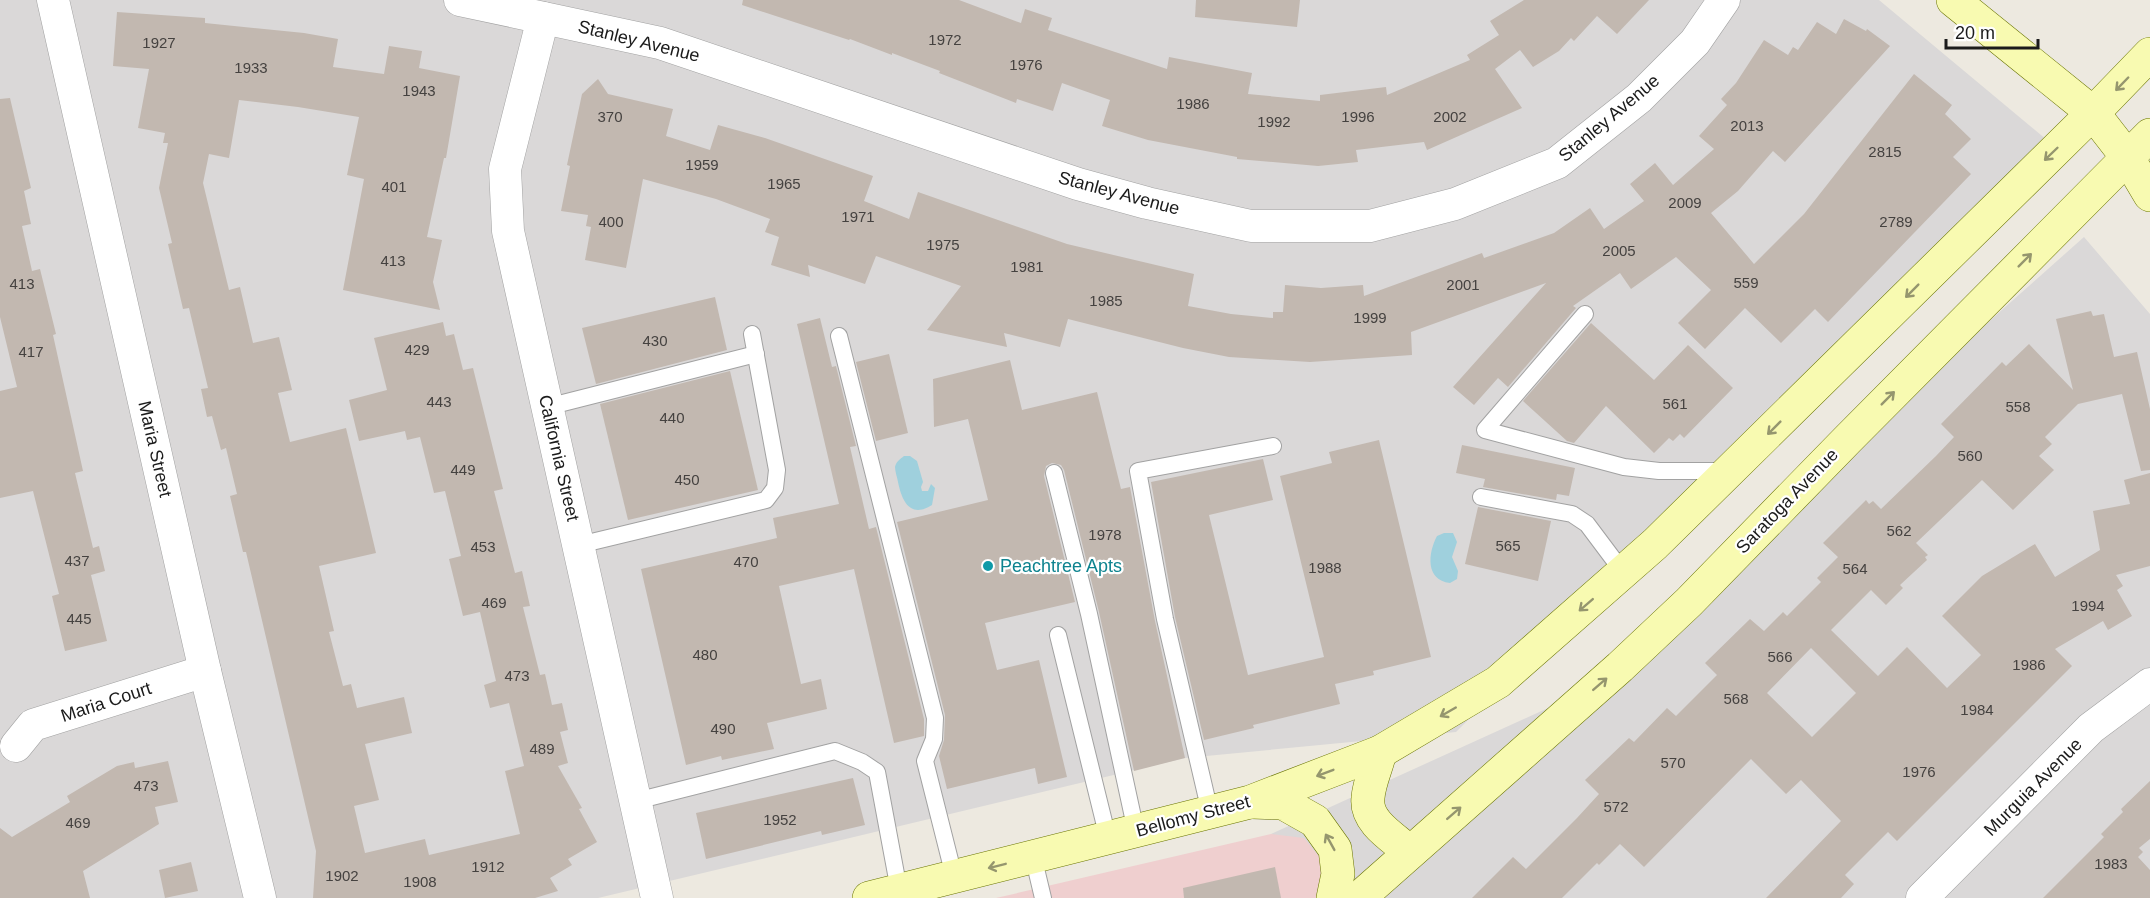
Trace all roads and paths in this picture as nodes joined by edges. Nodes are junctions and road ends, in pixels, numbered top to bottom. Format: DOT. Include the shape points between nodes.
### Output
graph roads {
  1 [pos="53,0"];
  2 [pos="460,0"];
  3 [pos="1724,0"];
  4 [pos="1953,0"];
  5 [pos="543,18"];
  6 [pos="2150,54"];
  7 [pos="2093,113"];
  8 [pos="2139,146"];
  9 [pos="2150,195"];
  10 [pos="1585,314"];
  11 [pos="752,334"];
  12 [pos="839,336"];
  13 [pos="756,354"];
  14 [pos="547,407"];
  15 [pos="1273,446"];
  16 [pos="1730,471"];
  17 [pos="1054,473"];
  18 [pos="1481,497"];
  19 [pos="579,545"];
  20 [pos="1623,572"];
  21 [pos="1058,635"];
  22 [pos="205,670"];
  23 [pos="2150,684"];
  24 [pos="16,746"];
  25 [pos="1380,752"];
  26 [pos="636,801"];
  27 [pos="1250,802"];
  28 [pos="1210,812"];
  29 [pos="1122,834"];
  30 [pos="1410,852"];
  31 [pos="1033,856"];
  32 [pos="954,876"];
  33 [pos="884,894"];
  34 [pos="260,898"];
  35 [pos="657,898"];
  36 [pos="1043,898"];
  37 [pos="1333,898"];
  38 [pos="1359,898"];
  39 [pos="1922,898"];
  1 -- 22 [label="street, Maria Street"];
  2 -- 5 [label="street, Stanley Avenue"];
  3 -- 5 [label="street, Stanley Avenue" via="1695,42 1639,98 1557,163 1455,204 1370,226 1251,226 1147,203 1078,184 660,43"];
  4 -- 7 [label="main road"];
  5 -- 14 [label="street, California Street" via="506,169 508,231"];
  6 -- 7 [label="main road, one-way"];
  7 -- 8 [label="main road"];
  7 -- 16 [label="main road, one-way"];
  8 -- 9 [label="main road"];
  30 -- 8 [label="main road, Saratoga Avenue, one-way" via="1689,602"];
  10 -- 16 [label="lane" via="1485,430 1624,467"];
  11 -- 13 [label="lane"];
  12 -- 32 [label="lane" via="935,718 934,739 925,761"];
  13 -- 14 [label="lane"];
  13 -- 19 [label="lane" via="777,470 775,488 766,500"];
  14 -- 19 [label="street, California Street"];
  15 -- 28 [label="lane" via="1138,471 1165,619"];
  16 -- 20 [label="main road"];
  17 -- 29 [label="lane" via="1089,614"];
  18 -- 20 [label="lane" via="1572,514 1587,524"];
  19 -- 26 [label="street, California Street"];
  20 -- 25 [label="main road, Bellomy Street, one-way" via="1498,682"];
  21 -- 29 [label="lane"];
  22 -- 24 [label="street, Maria Court" via="33,725"];
  22 -- 34 [label="street, Maria Street"];
  23 -- 39 [label="street, Murguia Avenue" via="2091,728"];
  25 -- 27 [label="main road, Bellomy Street, one-way"];
  25 -- 30 [label="main road" via="1367,800 1371,814 1380,827"];
  26 -- 33 [label="lane" via="835,751 877,772"];
  26 -- 35 [label="street, California Street"];
  27 -- 28 [label="main road, Bellomy Street"];
  37 -- 27 [label="main road, one-way" via="1338,873 1335,849 1315,821 1283,804"];
  28 -- 29 [label="main road, Bellomy Street"];
  29 -- 31 [label="main road, Bellomy Street"];
  30 -- 38 [label="main road, Saratoga Avenue"];
  31 -- 32 [label="main road, Bellomy Street, one-way"];
  31 -- 36 [label="lane"];
  32 -- 33 [label="main road, Bellomy Street"];
}
